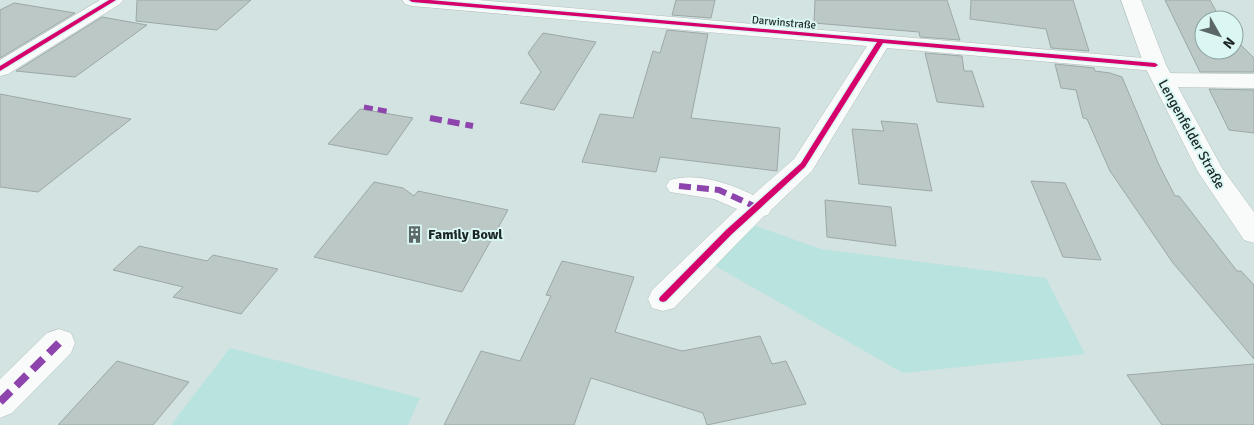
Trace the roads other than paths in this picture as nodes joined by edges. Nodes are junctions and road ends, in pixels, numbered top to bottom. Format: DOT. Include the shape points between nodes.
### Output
graph roads {
  1 [pos="113,0"];
  2 [pos="412,0"];
  3 [pos="649,0"];
  4 [pos="1131,0"];
  5 [pos="638,20"];
  6 [pos="881,42"];
  7 [pos="0,69"];
  8 [pos="1159,72"];
  9 [pos="1254,82"];
  10 [pos="679,186"];
  11 [pos="758,208"];
  12 [pos="1254,233"];
  13 [pos="663,299"];
  14 [pos="60,343"];
  15 [pos="0,402"];
  1 -- 7 [label="street"];
  2 -- 5 [label="street, Darwinstraße"];
  3 -- 5 [label="street"];
  4 -- 8 [label="street, Lengenfelder Straße"];
  5 -- 6 [label="street, Darwinstraße"];
  6 -- 8 [label="street, Darwinstraße"];
  6 -- 11 [label="street" via="803,165"];
  8 -- 9 [label="street, Darwinstraße"];
  8 -- 12 [label="street, Lengenfelder Straße" via="1211,172"];
  10 -- 11 [label="street" via="719,190"];
  11 -- 13 [label="street" via="729,232"];
  14 -- 15 [label="street"];
}
